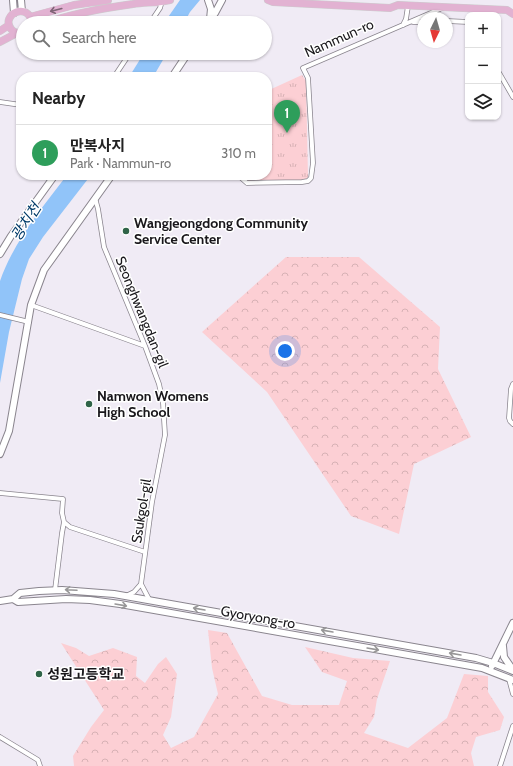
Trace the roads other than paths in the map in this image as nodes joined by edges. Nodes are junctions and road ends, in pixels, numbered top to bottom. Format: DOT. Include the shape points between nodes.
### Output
graph roads {
  1 [pos="13,0"];
  2 [pos="21,0"];
  3 [pos="170,0"];
  4 [pos="208,0"];
  5 [pos="222,0"];
  6 [pos="268,0"];
  7 [pos="390,0"];
  8 [pos="104,1"];
  9 [pos="162,1"];
  10 [pos="398,5"];
  11 [pos="408,6"];
  12 [pos="443,7"];
  13 [pos="102,9"];
  14 [pos="511,10"];
  15 [pos="22,11"];
  16 [pos="476,12"];
  17 [pos="14,13"];
  18 [pos="28,16"];
  19 [pos="42,16"];
  20 [pos="71,16"];
  21 [pos="155,16"];
  22 [pos="210,16"];
  23 [pos="213,16"];
  24 [pos="453,21"];
  25 [pos="411,22"];
  26 [pos="417,22"];
  27 [pos="465,22"];
  28 [pos="9,25"];
  29 [pos="403,25"];
  30 [pos="0,30"];
  31 [pos="16,33"];
  32 [pos="16,36"];
  33 [pos="0,42"];
  34 [pos="125,60"];
  35 [pos="183,60"];
  36 [pos="117,72"];
  37 [pos="175,72"];
  38 [pos="501,76"];
  39 [pos="513,97"];
  40 [pos="0,102"];
  41 [pos="16,104"];
  42 [pos="51,180"];
  43 [pos="108,180"];
  44 [pos="244,180"];
  45 [pos="95,198"];
  46 [pos="0,254"];
  47 [pos="31,305"];
  48 [pos="0,316"];
  49 [pos="29,322"];
  50 [pos="145,346"];
  51 [pos="513,384"];
  52 [pos="513,424"];
  53 [pos="165,435"];
  54 [pos="0,454"];
  55 [pos="0,493"];
  56 [pos="64,522"];
  57 [pos="145,552"];
  58 [pos="141,584"];
  59 [pos="56,590"];
  60 [pos="126,596"];
  61 [pos="13,599"];
  62 [pos="150,600"];
  63 [pos="0,601"];
  64 [pos="513,623"];
  65 [pos="502,644"];
  66 [pos="493,663"];
  67 [pos="490,670"];
  68 [pos="513,671"];
  69 [pos="511,679"];
  70 [pos="513,694"];
  71 [pos="513,726"];
  72 [pos="0,738"];
  73 [pos="40,766"];
  74 [pos="500,766"];
  1 -- 17 [label="street"];
  2 -- 15 [label="street"];
  3 -- 9 [label="main road"];
  4 -- 22 [label="street"];
  5 -- 23 [label="street"];
  6 -- 10 [label="main road, Nammun-ro" via="390,8"];
  7 -- 10 [label="main road, Nammun-ro"];
  8 -- 13 [label="main road"];
  8 -- 19 [label="main road, one-way" via="74,5"];
  9 -- 13 [label="main road"];
  9 -- 21 [label="street"];
  10 -- 11 [label="main road, Nammun-ro"];
  11 -- 12 [label="main road, Nammun-ro"];
  11 -- 29 [label="street"];
  12 -- 16 [label="main road, Nammun-ro"];
  12 -- 25 [label="street, Nammun-ro"];
  13 -- 20 [label="main road"];
  14 -- 16 [label="main road, Nammun-ro"];
  15 -- 17 [label="main road"];
  15 -- 18 [label="main road"];
  17 -- 28 [label="main road"];
  24 -- 27 [label="street"];
  25 -- 26 [label="street"];
  25 -- 29 [label="street, Nammun-ro"];
  28 -- 30 [label="main road"];
  28 -- 31 [label="main road"];
  29 -- 44 [label="street, Nammun-ro" via="303,68 308,78 313,163 311,178 308,181 247,183"];
  32 -- 33 [label="main road"];
  34 -- 36 [label="street"];
  35 -- 37 [label="street"];
  38 -- 39 [label="street"];
  40 -- 41 [label="street"];
  42 -- 46 [label="street"];
  43 -- 45 [label="street"];
  45 -- 47 [label="street" via="44,270"];
  45 -- 50 [label="street, Seonghwangdan-gil" via="104,247"];
  47 -- 49 [label="street"];
  47 -- 50 [label="street"];
  48 -- 49 [label="street"];
  49 -- 54 [label="street" via="9,431"];
  50 -- 53 [label="street, Seonghwangdan-gil" via="161,392"];
  51 -- 52 [label="street" via="509,418"];
  53 -- 57 [label="street, Ssukgol-gil"];
  55 -- 56 [label="street" via="63,499"];
  56 -- 57 [label="street, Ssukgol-gil" via="70,527"];
  56 -- 59 [label="street"];
  57 -- 58 [label="street"];
  58 -- 60 [label="street"];
  58 -- 62 [label="street"];
  60 -- 59 [label="street, Gyoryong-ro, one-way"];
  59 -- 61 [label="street, Gyoryong-ro" via="20,593"];
  60 -- 62 [label="street, Gyoryong-ro"];
  61 -- 63 [label="street, Gyoryong-ro"];
  61 -- 67 [label="street, Gyoryong-ro, one-way" via="18,602 90,600"];
  66 -- 62 [label="street, Gyoryong-ro, one-way" via="423,648"];
  64 -- 65 [label="street"];
  65 -- 66 [label="street"];
  65 -- 68 [label="street" via="504,657"];
  66 -- 67 [label="street"];
  66 -- 68 [label="street, Gyoryong-ro"];
  67 -- 69 [label="street, Gyoryong-ro"];
  69 -- 70 [label="street"];
  71 -- 74 [label="street"];
  72 -- 73 [label="street" via="38,760"];
}
